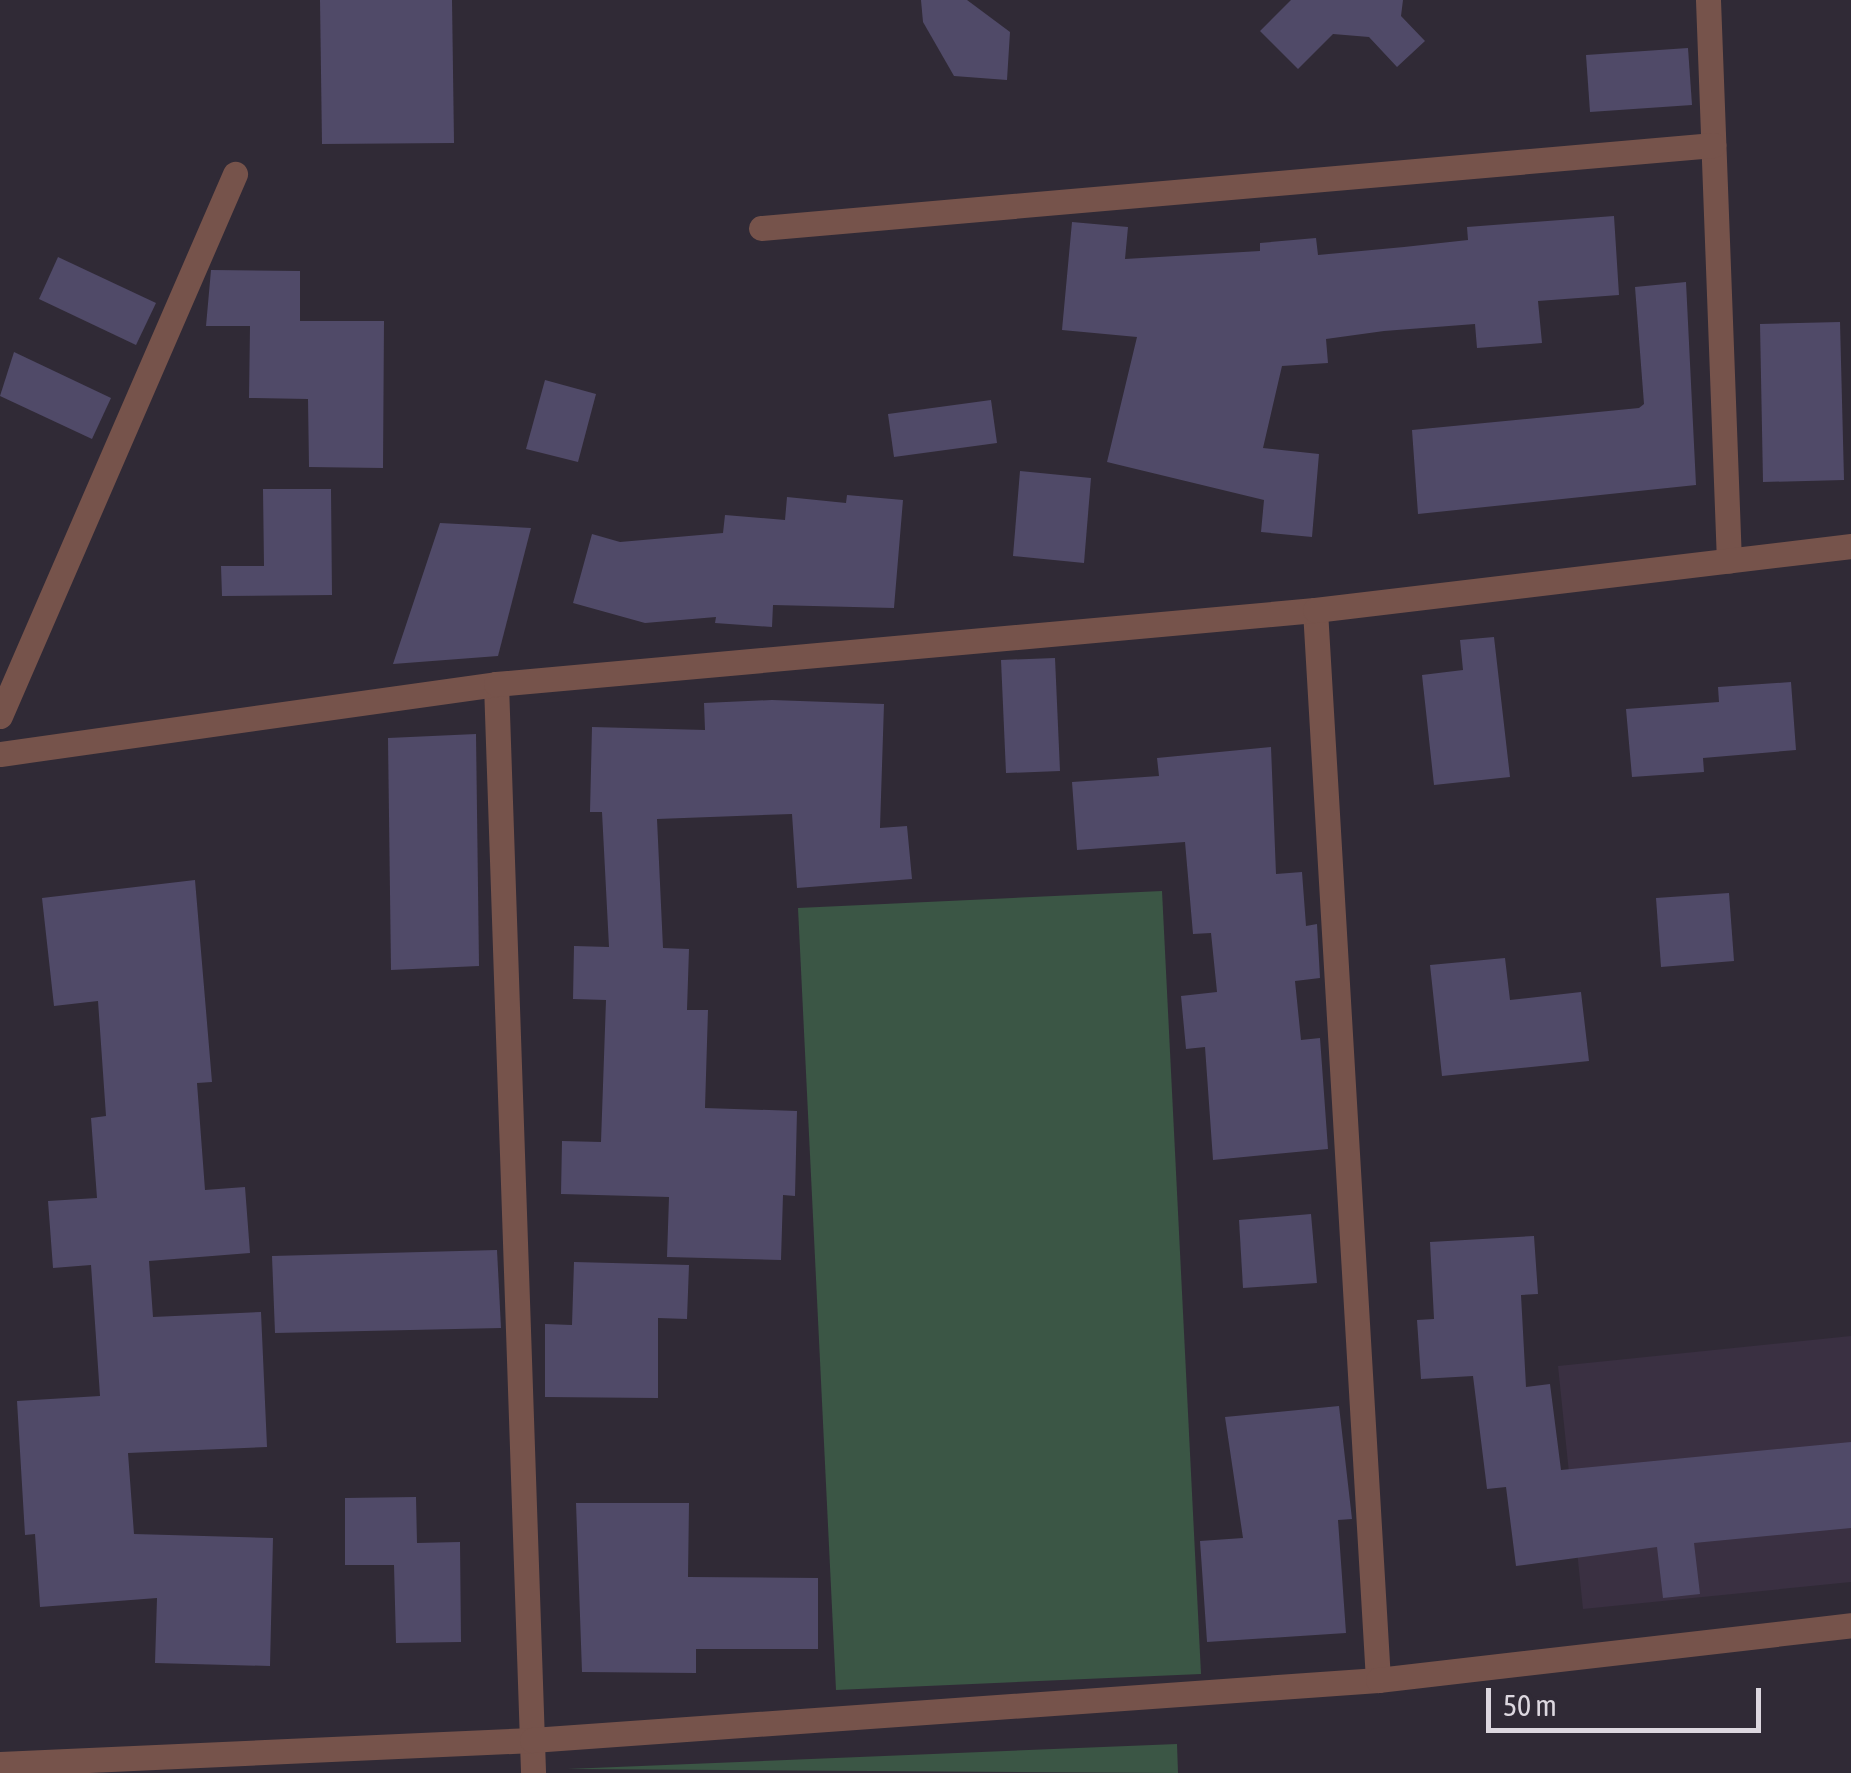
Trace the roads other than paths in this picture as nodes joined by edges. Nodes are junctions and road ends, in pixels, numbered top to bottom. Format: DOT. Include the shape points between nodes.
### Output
graph roads {
  1 [pos="1708,0"];
  2 [pos="1713,145"];
  3 [pos="235,174"];
  4 [pos="761,228"];
  5 [pos="1851,546"];
  6 [pos="1729,561"];
  7 [pos="1314,610"];
  8 [pos="496,684"];
  9 [pos="0,716"];
  10 [pos="0,754"];
  11 [pos="1851,1626"];
  12 [pos="1378,1680"];
  13 [pos="532,1740"];
  14 [pos="0,1764"];
  15 [pos="533,1773"];
  1 -- 2 [label="street"];
  2 -- 4 [label="street"];
  2 -- 6 [label="street"];
  3 -- 9 [label="street"];
  5 -- 6 [label="street"];
  6 -- 7 [label="street"];
  7 -- 8 [label="street"];
  7 -- 12 [label="street"];
  8 -- 10 [label="street"];
  8 -- 13 [label="street"];
  11 -- 12 [label="street"];
  12 -- 13 [label="street"];
  13 -- 14 [label="street"];
  13 -- 15 [label="street"];
}
